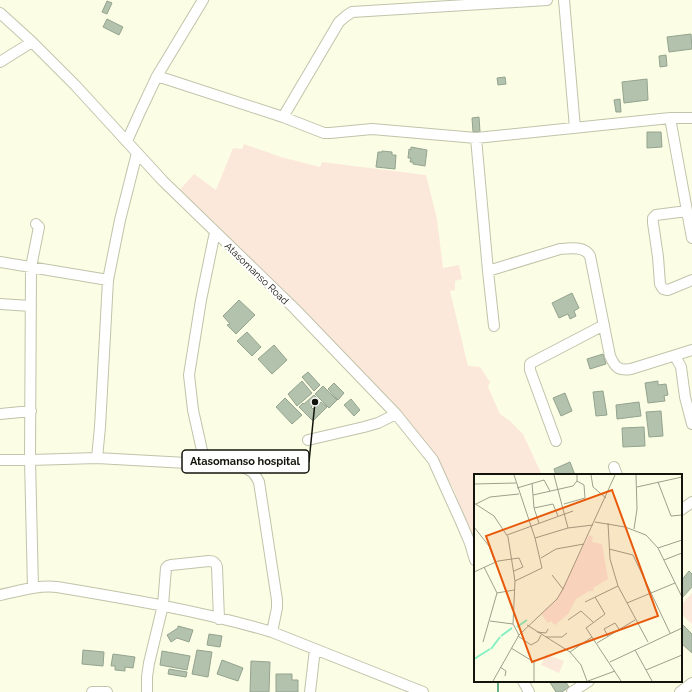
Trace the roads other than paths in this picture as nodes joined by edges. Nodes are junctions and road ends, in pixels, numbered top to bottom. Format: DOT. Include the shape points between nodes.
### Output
graph roads {
  1 [pos="204,0"];
  2 [pos="547,0"];
  3 [pos="564,0"];
  4 [pos="0,13"];
  5 [pos="32,42"];
  6 [pos="0,62"];
  7 [pos="157,76"];
  8 [pos="283,117"];
  9 [pos="670,118"];
  10 [pos="692,118"];
  11 [pos="575,128"];
  12 [pos="476,138"];
  13 [pos="127,141"];
  14 [pos="137,153"];
  15 [pos="687,211"];
  16 [pos="36,224"];
  17 [pos="215,232"];
  18 [pos="692,238"];
  19 [pos="0,262"];
  20 [pos="31,267"];
  21 [pos="488,271"];
  22 [pos="108,280"];
  23 [pos="692,280"];
  24 [pos="0,304"];
  25 [pos="31,306"];
  26 [pos="604,325"];
  27 [pos="494,326"];
  28 [pos="691,351"];
  29 [pos="676,356"];
  30 [pos="681,367"];
  31 [pos="31,411"];
  32 [pos="0,414"];
  33 [pos="396,414"];
  34 [pos="692,424"];
  35 [pos="308,440"];
  36 [pos="556,441"];
  37 [pos="96,458"];
  38 [pos="0,460"];
  39 [pos="30,460"];
  40 [pos="204,464"];
  41 [pos="692,502"];
  42 [pos="682,509"];
  43 [pos="474,557"];
  44 [pos="33,588"];
  45 [pos="0,595"];
  46 [pos="163,605"];
  47 [pos="219,619"];
  48 [pos="272,632"];
  49 [pos="315,649"];
  50 [pos="524,682"];
  51 [pos="587,682"];
  52 [pos="692,683"];
  53 [pos="92,692"];
  54 [pos="108,692"];
  55 [pos="147,692"];
  56 [pos="310,692"];
  57 [pos="423,692"];
  58 [pos="530,692"];
  59 [pos="572,692"];
  60 [pos="680,692"];
  1 -- 7 [label="street"];
  2 -- 8 [label="street" via="352,12 339,22"];
  3 -- 11 [label="street"];
  4 -- 5 [label="street, Atasomanso Road"];
  5 -- 6 [label="street"];
  5 -- 13 [label="street, Atasomanso Road"];
  7 -- 8 [label="street"];
  7 -- 13 [label="street"];
  8 -- 12 [label="street" via="324,133 372,129"];
  9 -- 10 [label="street"];
  9 -- 11 [label="street"];
  9 -- 15 [label="street"];
  11 -- 12 [label="street"];
  12 -- 21 [label="street"];
  13 -- 14 [label="street, Atasomanso Road"];
  14 -- 17 [label="street, Atasomanso Road"];
  14 -- 22 [label="street"];
  15 -- 18 [label="street"];
  15 -- 23 [label="street" via="656,216 653,223 660,284 663,289 668,290"];
  16 -- 20 [label="street" via="39,227"];
  17 -- 33 [label="street, Atasomanso Road" via="295,309"];
  17 -- 40 [label="street" via="189,375"];
  19 -- 20 [label="street"];
  20 -- 22 [label="street"];
  20 -- 25 [label="street"];
  21 -- 26 [label="street" via="560,248 584,250 590,256"];
  21 -- 27 [label="street"];
  22 -- 37 [label="street"];
  24 -- 25 [label="street"];
  25 -- 31 [label="street"];
  26 -- 29 [label="street" via="610,356 618,368 631,369"];
  26 -- 36 [label="street" via="530,364"];
  28 -- 29 [label="street"];
  28 -- 30 [label="street"];
  29 -- 30 [label="street"];
  30 -- 34 [label="street"];
  31 -- 32 [label="street"];
  31 -- 39 [label="street"];
  33 -- 35 [label="street" via="378,423"];
  33 -- 43 [label="street, Atasomanso Road" via="433,460"];
  37 -- 39 [label="street"];
  37 -- 40 [label="street"];
  38 -- 39 [label="street"];
  39 -- 44 [label="street"];
  40 -- 48 [label="street" via="240,466 256,475 259,482 277,600"];
  41 -- 42 [label="street"];
  44 -- 45 [label="street"];
  44 -- 46 [label="street" via="57,587"];
  46 -- 47 [label="street"];
  46 -- 47 [label="street" via="165,570 168,566 213,561 217,567"];
  46 -- 55 [label="street" via="149,663"];
  47 -- 48 [label="street"];
  48 -- 49 [label="street"];
  49 -- 56 [label="street"];
  49 -- 57 [label="street"];
  50 -- 58 [label="street"];
  51 -- 59 [label="street"];
  52 -- 60 [label="street"];
  53 -- 54 [label="street"];
}
